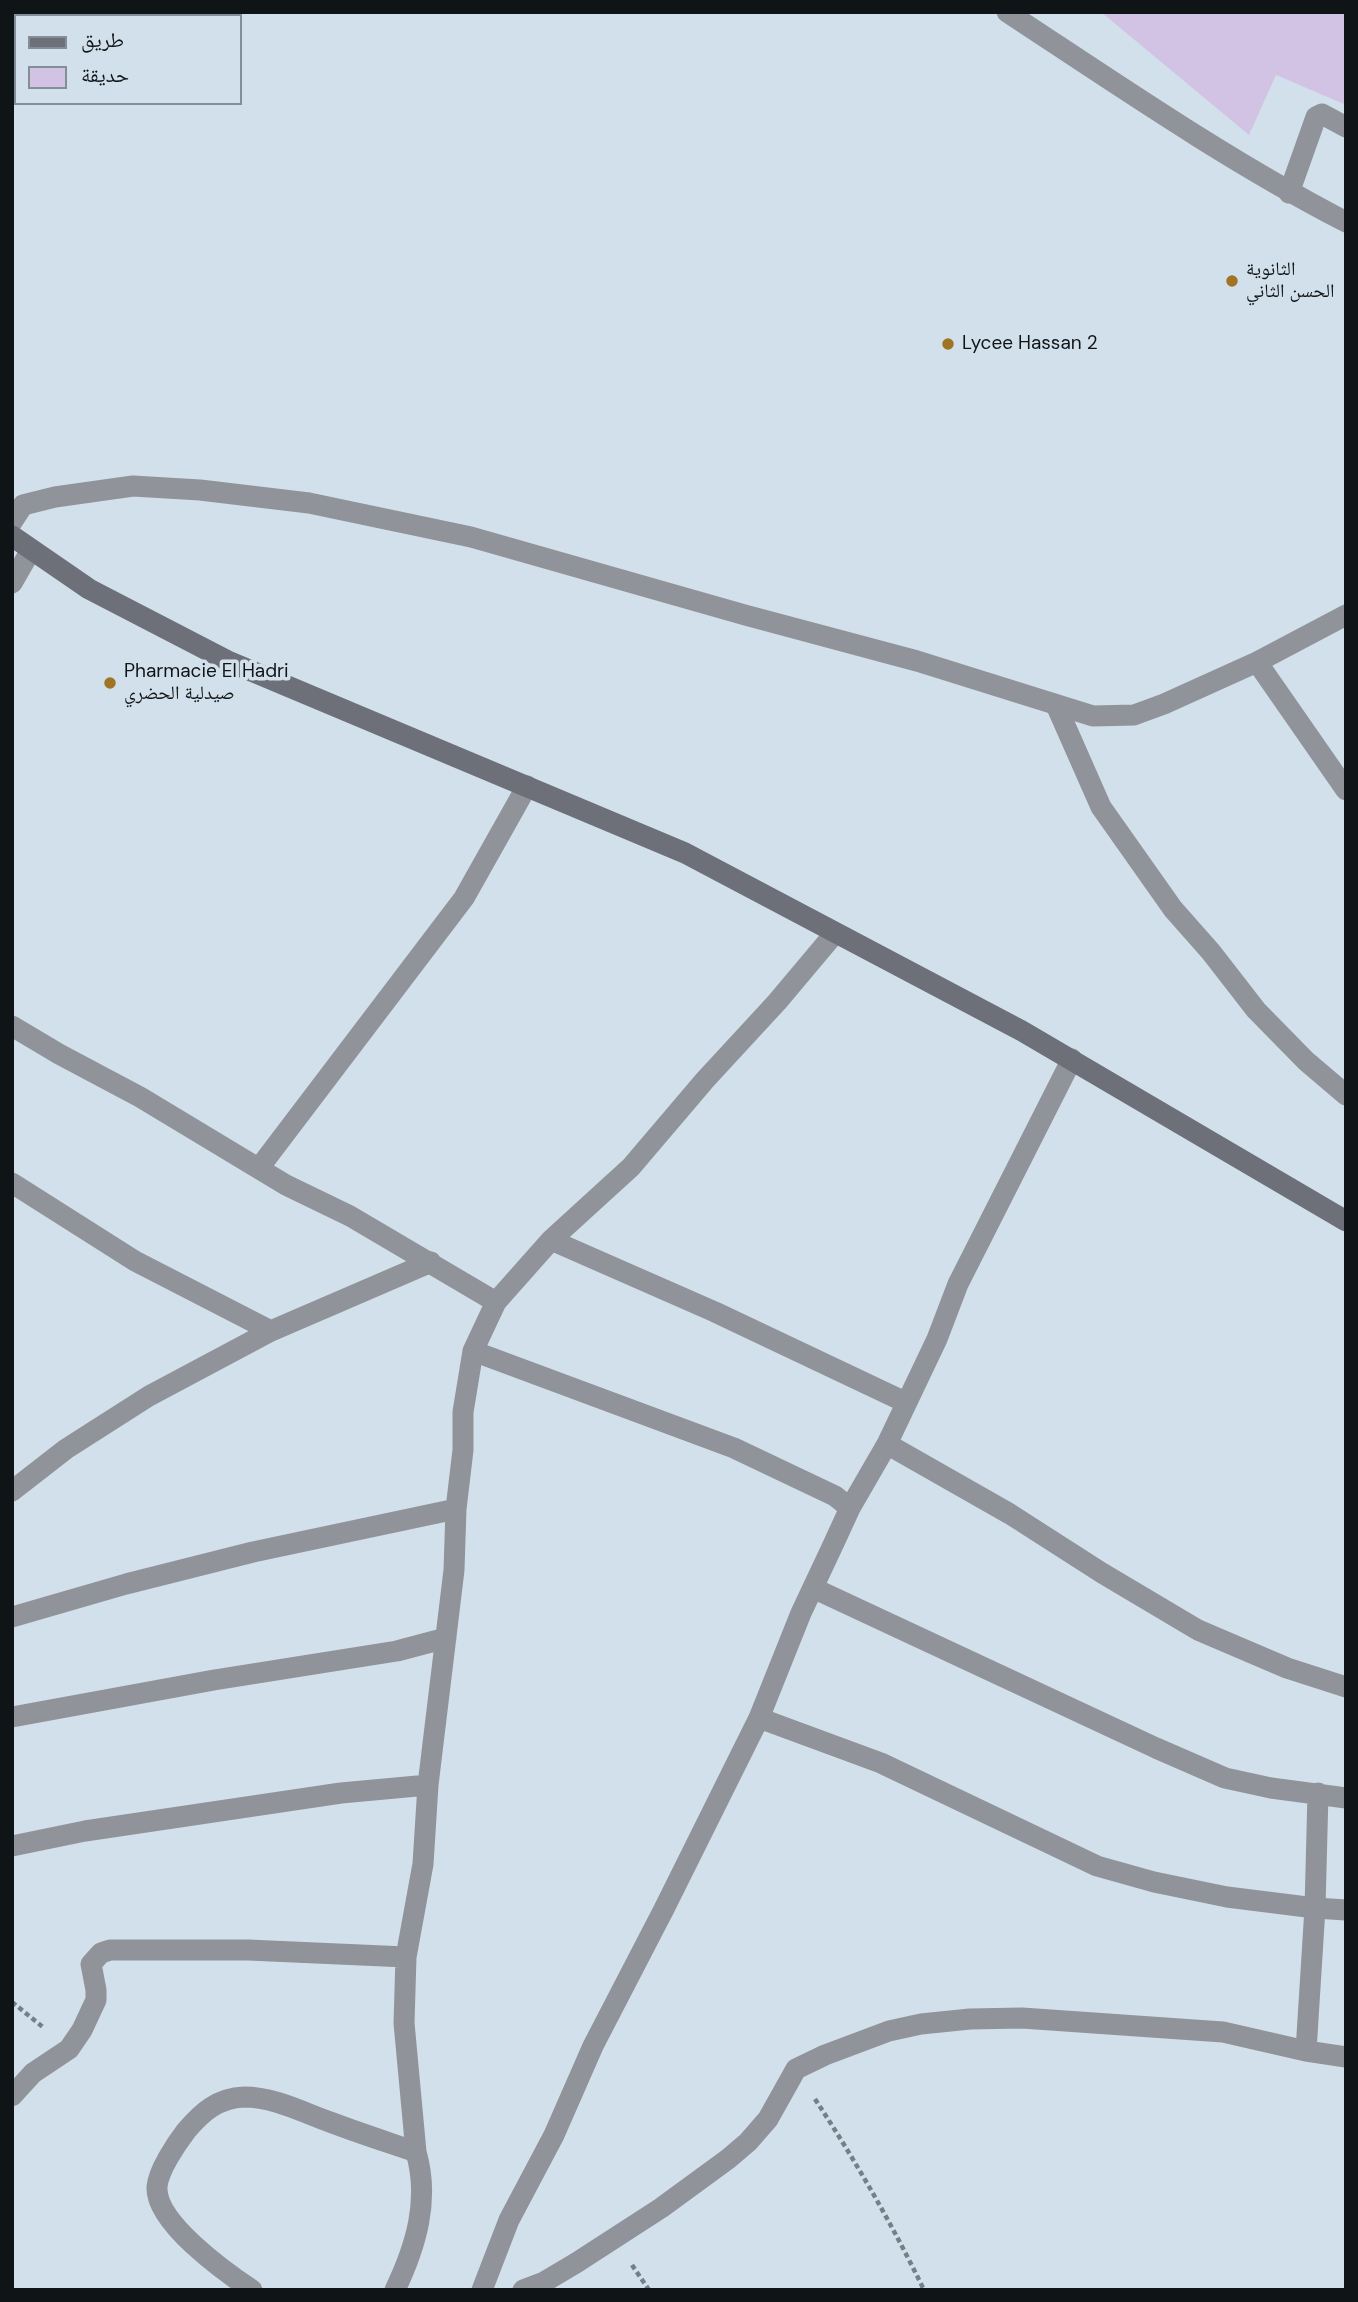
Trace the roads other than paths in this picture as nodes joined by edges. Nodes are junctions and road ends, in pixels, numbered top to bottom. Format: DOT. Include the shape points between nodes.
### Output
graph roads {
  1 [pos="1007,12"];
  2 [pos="1346,127"];
  3 [pos="1289,193"];
  4 [pos="1346,222"];
  5 [pos="12,522"];
  6 [pos="12,536"];
  7 [pos="31,550"];
  8 [pos="12,583"];
  9 [pos="1346,615"];
  10 [pos="1257,662"];
  11 [pos="1056,705"];
  12 [pos="527,786"];
  13 [pos="1346,790"];
  14 [pos="835,933"];
  15 [pos="12,1026"];
  16 [pos="1072,1059"];
  17 [pos="1346,1095"];
  18 [pos="259,1168"];
  19 [pos="12,1183"];
  20 [pos="1346,1221"];
  21 [pos="551,1240"];
  22 [pos="431,1262"];
  23 [pos="496,1302"];
  24 [pos="271,1332"];
  25 [pos="473,1351"];
  26 [pos="905,1402"];
  27 [pos="887,1444"];
  28 [pos="12,1492"];
  29 [pos="850,1508"];
  30 [pos="456,1509"];
  31 [pos="813,1588"];
  32 [pos="12,1617"];
  33 [pos="446,1639"];
  34 [pos="1346,1687"];
  35 [pos="12,1717"];
  36 [pos="759,1718"];
  37 [pos="428,1785"];
  38 [pos="1318,1793"];
  39 [pos="1346,1798"];
  40 [pos="12,1846"];
  41 [pos="1315,1908"];
  42 [pos="1346,1910"];
  43 [pos="406,1957"];
  44 [pos="1306,2050"];
  45 [pos="1346,2057"];
  46 [pos="12,2096"];
  47 [pos="416,2152"];
  48 [pos="252,2290"];
  49 [pos="394,2290"];
  50 [pos="482,2290"];
  51 [pos="523,2290"];
  1 -- 3 [label="street"];
  2 -- 3 [label="street" via="1322,114 1316,117"];
  3 -- 4 [label="street"];
  5 -- 11 [label="street" via="23,505 133,486 309,503 471,537 917,661"];
  6 -- 7 [label="street"];
  7 -- 8 [label="street"];
  7 -- 12 [label="street" via="89,589 230,662"];
  9 -- 10 [label="street"];
  10 -- 11 [label="street" via="1134,715 1093,716"];
  10 -- 13 [label="street"];
  11 -- 17 [label="street" via="1101,807 1173,909 1256,1010"];
  12 -- 14 [label="street" via="685,853"];
  12 -- 18 [label="street" via="464,898"];
  14 -- 16 [label="street"];
  14 -- 21 [label="street" via="631,1167"];
  15 -- 18 [label="street"];
  16 -- 20 [label="street"];
  16 -- 26 [label="street" via="958,1284"];
  18 -- 22 [label="street"];
  19 -- 24 [label="street" via="135,1261"];
  21 -- 23 [label="street"];
  21 -- 26 [label="street"];
  22 -- 23 [label="street"];
  22 -- 24 [label="street"];
  23 -- 25 [label="street"];
  24 -- 28 [label="street" via="149,1396"];
  25 -- 29 [label="street" via="734,1448 835,1496"];
  25 -- 30 [label="street"];
  26 -- 27 [label="street"];
  27 -- 29 [label="street"];
  27 -- 34 [label="street" via="1198,1630"];
  29 -- 31 [label="street"];
  30 -- 32 [label="street" via="253,1552"];
  30 -- 33 [label="street"];
  31 -- 36 [label="street"];
  31 -- 38 [label="street" via="1225,1777"];
  33 -- 35 [label="street"];
  33 -- 37 [label="street"];
  36 -- 41 [label="street" via="881,1763 1097,1866 1227,1897"];
  36 -- 50 [label="street" via="593,2046 554,2135 509,2220"];
  37 -- 40 [label="street" via="341,1793"];
  37 -- 43 [label="street" via="423,1864"];
  38 -- 39 [label="street"];
  38 -- 41 [label="street"];
  41 -- 42 [label="street"];
  41 -- 44 [label="street"];
  43 -- 46 [label="street" via="248,1950 101,1953 92,1964 96,2000 82,2030 69,2049 33,2073"];
  43 -- 47 [label="street" via="404,2023"];
  44 -- 45 [label="street"];
  44 -- 51 [label="street" via="1223,2032 1022,2018 970,2019 889,2031 796,2069 768,2119 728,2159 576,2263"];
  47 -- 48 [label="street" via="272,2101 243,2097 207,2109 164,2166 157,2196 190,2242"];
  47 -- 49 [label="street" via="421,2177 419,2218 412,2253"];
}
